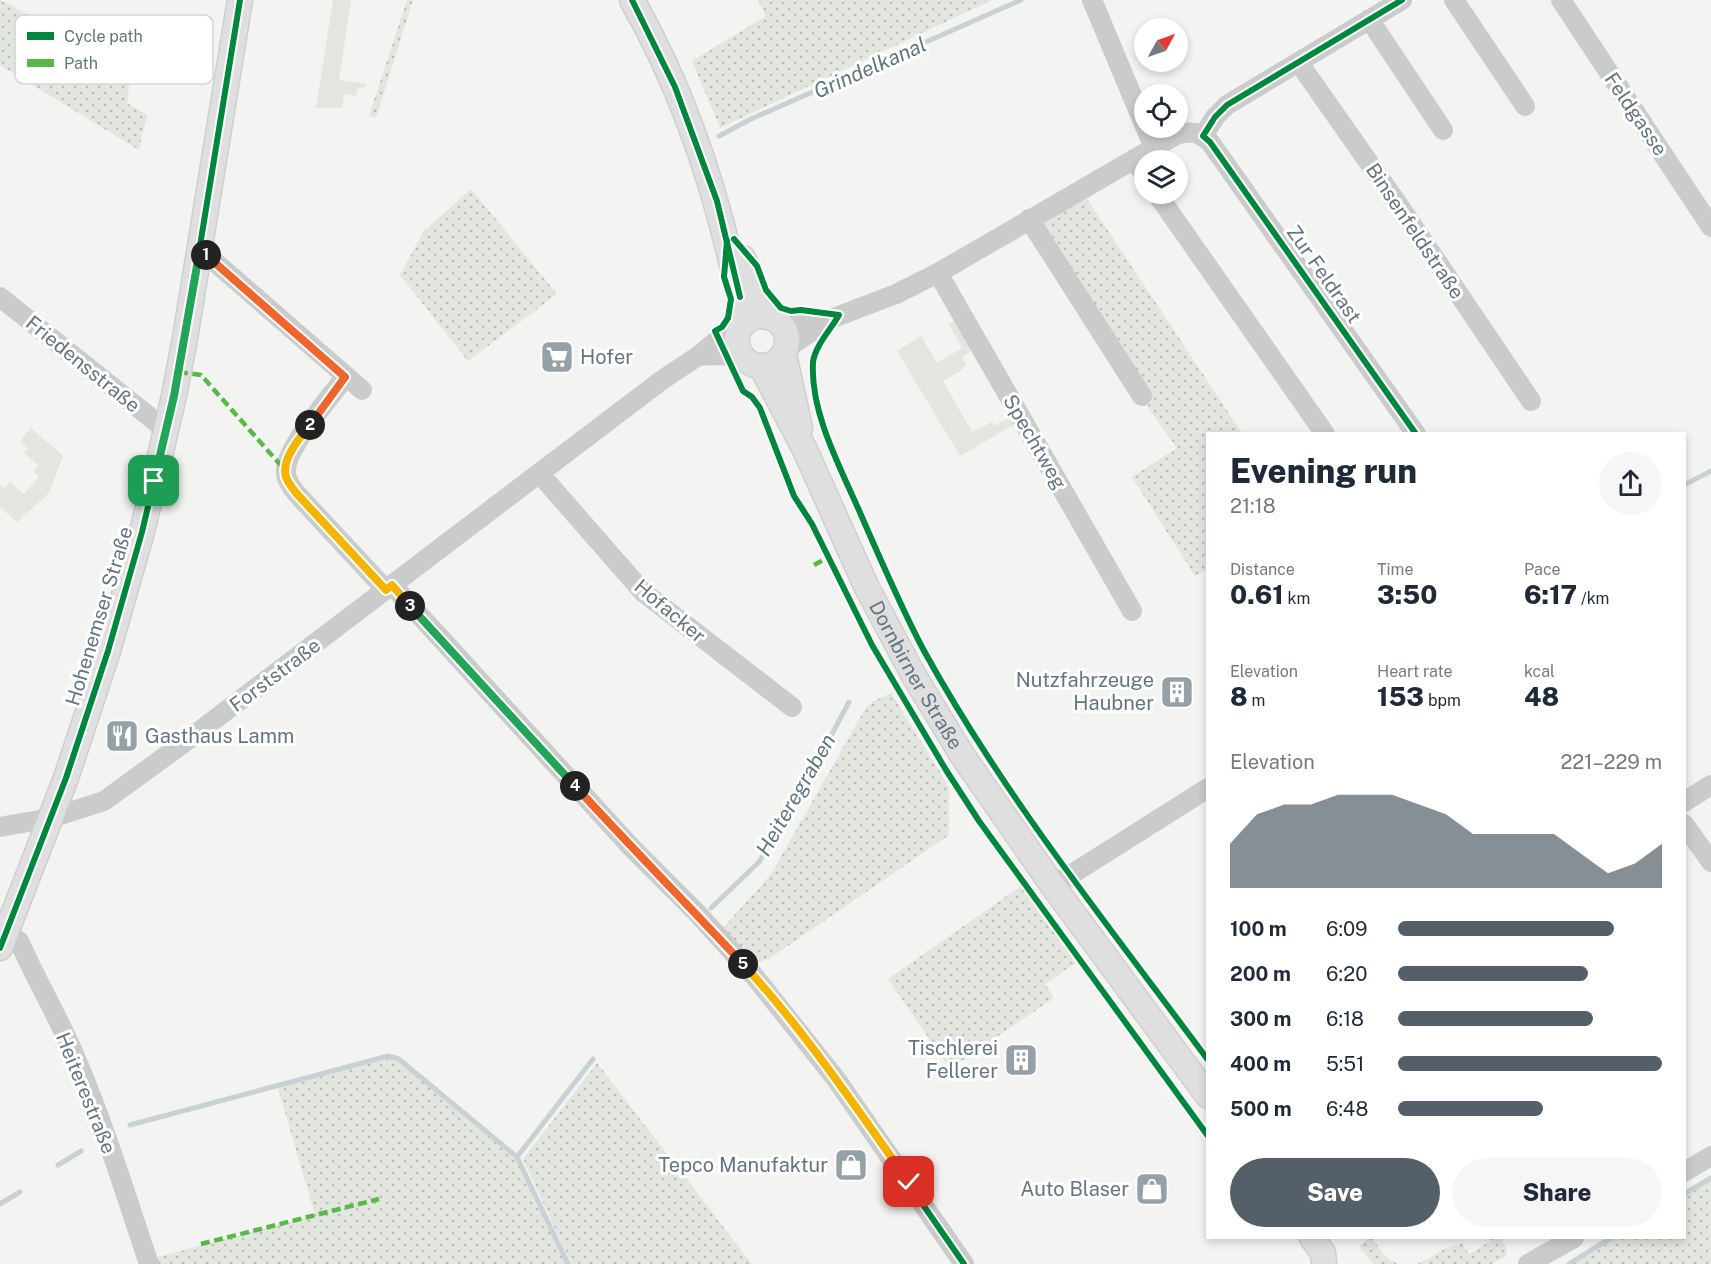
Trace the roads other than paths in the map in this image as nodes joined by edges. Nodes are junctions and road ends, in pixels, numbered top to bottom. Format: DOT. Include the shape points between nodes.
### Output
graph roads {
  1 [pos="240,0"];
  2 [pos="632,0"];
  3 [pos="1092,0"];
  4 [pos="1402,0"];
  5 [pos="1454,0"];
  6 [pos="1561,0"];
  7 [pos="1369,20"];
  8 [pos="1299,63"];
  9 [pos="1525,106"];
  10 [pos="1443,130"];
  11 [pos="1203,136"];
  12 [pos="1154,148"];
  13 [pos="1134,169"];
  14 [pos="717,201"];
  15 [pos="1164,204"];
  16 [pos="1029,219"];
  17 [pos="1711,227"];
  18 [pos="200,249"];
  19 [pos="938,273"];
  20 [pos="0,297"];
  21 [pos="773,320"];
  22 [pos="828,320"];
  23 [pos="742,327"];
  24 [pos="785,352"];
  25 [pos="698,357"];
  26 [pos="751,361"];
  27 [pos="345,377"];
  28 [pos="362,390"];
  29 [pos="1143,396"];
  30 [pos="1531,400"];
  31 [pos="166,430"];
  32 [pos="1324,432"];
  33 [pos="1415,432"];
  34 [pos="805,450"];
  35 [pos="539,473"];
  36 [pos="389,588"];
  37 [pos="1132,611"];
  38 [pos="792,707"];
  39 [pos="1711,785"];
  40 [pos="1206,789"];
  41 [pos="1686,801"];
  42 [pos="51,818"];
  43 [pos="0,827"];
  44 [pos="1686,827"];
  45 [pos="1711,862"];
  46 [pos="1053,886"];
  47 [pos="2,944"];
  48 [pos="1206,1093"];
  49 [pos="1711,1156"];
  50 [pos="1686,1171"];
  51 [pos="1572,1239"];
  52 [pos="149,1264"];
  53 [pos="964,1264"];
  54 [pos="1528,1264"];
  1 -- 18 [label="main road, Hohenemser Straße"];
  2 -- 14 [label="main road, Dornbirner Straße" via="675,87"];
  3 -- 12 [label="street"];
  4 -- 7 [label="street"];
  5 -- 9 [label="street"];
  6 -- 17 [label="street, Feldgasse"];
  7 -- 8 [label="street"];
  7 -- 10 [label="street"];
  8 -- 11 [label="street" via="1227,105"];
  8 -- 30 [label="street, Binsenfeldstraße"];
  11 -- 12 [label="street" via="1187,132"];
  11 -- 33 [label="street, Zur Feldrast"];
  13 -- 16 [label="street"];
  14 -- 21 [label="main road, Dornbirner Straße"];
  14 -- 23 [label="main road, Dornbirner Straße" via="740,297"];
  15 -- 32 [label="street"];
  16 -- 19 [label="street"];
  16 -- 29 [label="street"];
  18 -- 27 [label="street"];
  18 -- 31 [label="main road, Hohenemser Straße"];
  19 -- 22 [label="street"];
  19 -- 37 [label="street, Spechtweg"];
  20 -- 31 [label="street, Friedensstraße"];
  21 -- 22 [label="street"];
  21 -- 23 [label="main road" via="759,316"];
  21 -- 24 [label="main road, Dornbirner Straße" via="785,331"];
  22 -- 24 [label="street"];
  23 -- 25 [label="street, Forststraße" via="725,334"];
  23 -- 26 [label="main road, Dornbirner Straße" via="738,350"];
  24 -- 26 [label="main road" via="770,365"];
  24 -- 34 [label="main road, Dornbirner Straße"];
  25 -- 26 [label="street, Forststraße" via="714,355"];
  25 -- 35 [label="street, Forststraße"];
  26 -- 34 [label="main road, Dornbirner Straße"];
  27 -- 28 [label="street"];
  27 -- 36 [label="street" via="294,447 285,470 297,494"];
  31 -- 42 [label="main road, Hohenemser Straße" via="108,651"];
  34 -- 46 [label="main road, Dornbirner Straße" via="855,564 914,676 989,795"];
  35 -- 36 [label="street, Forststraße"];
  35 -- 38 [label="street, Hofacker" via="643,592"];
  36 -- 42 [label="street, Forststraße" via="104,801"];
  36 -- 53 [label="street" via="755,977 836,1079"];
  39 -- 41 [label="street"];
  40 -- 46 [label="street"];
  42 -- 43 [label="street, Forststraße"];
  42 -- 47 [label="main road, Hohenemser Straße"];
  44 -- 45 [label="street"];
  46 -- 48 [label="main road, Dornbirner Straße"];
  47 -- 52 [label="street, Heiterestraße" via="19,941 77,1060"];
  49 -- 50 [label="street"];
  51 -- 54 [label="street"];
}
